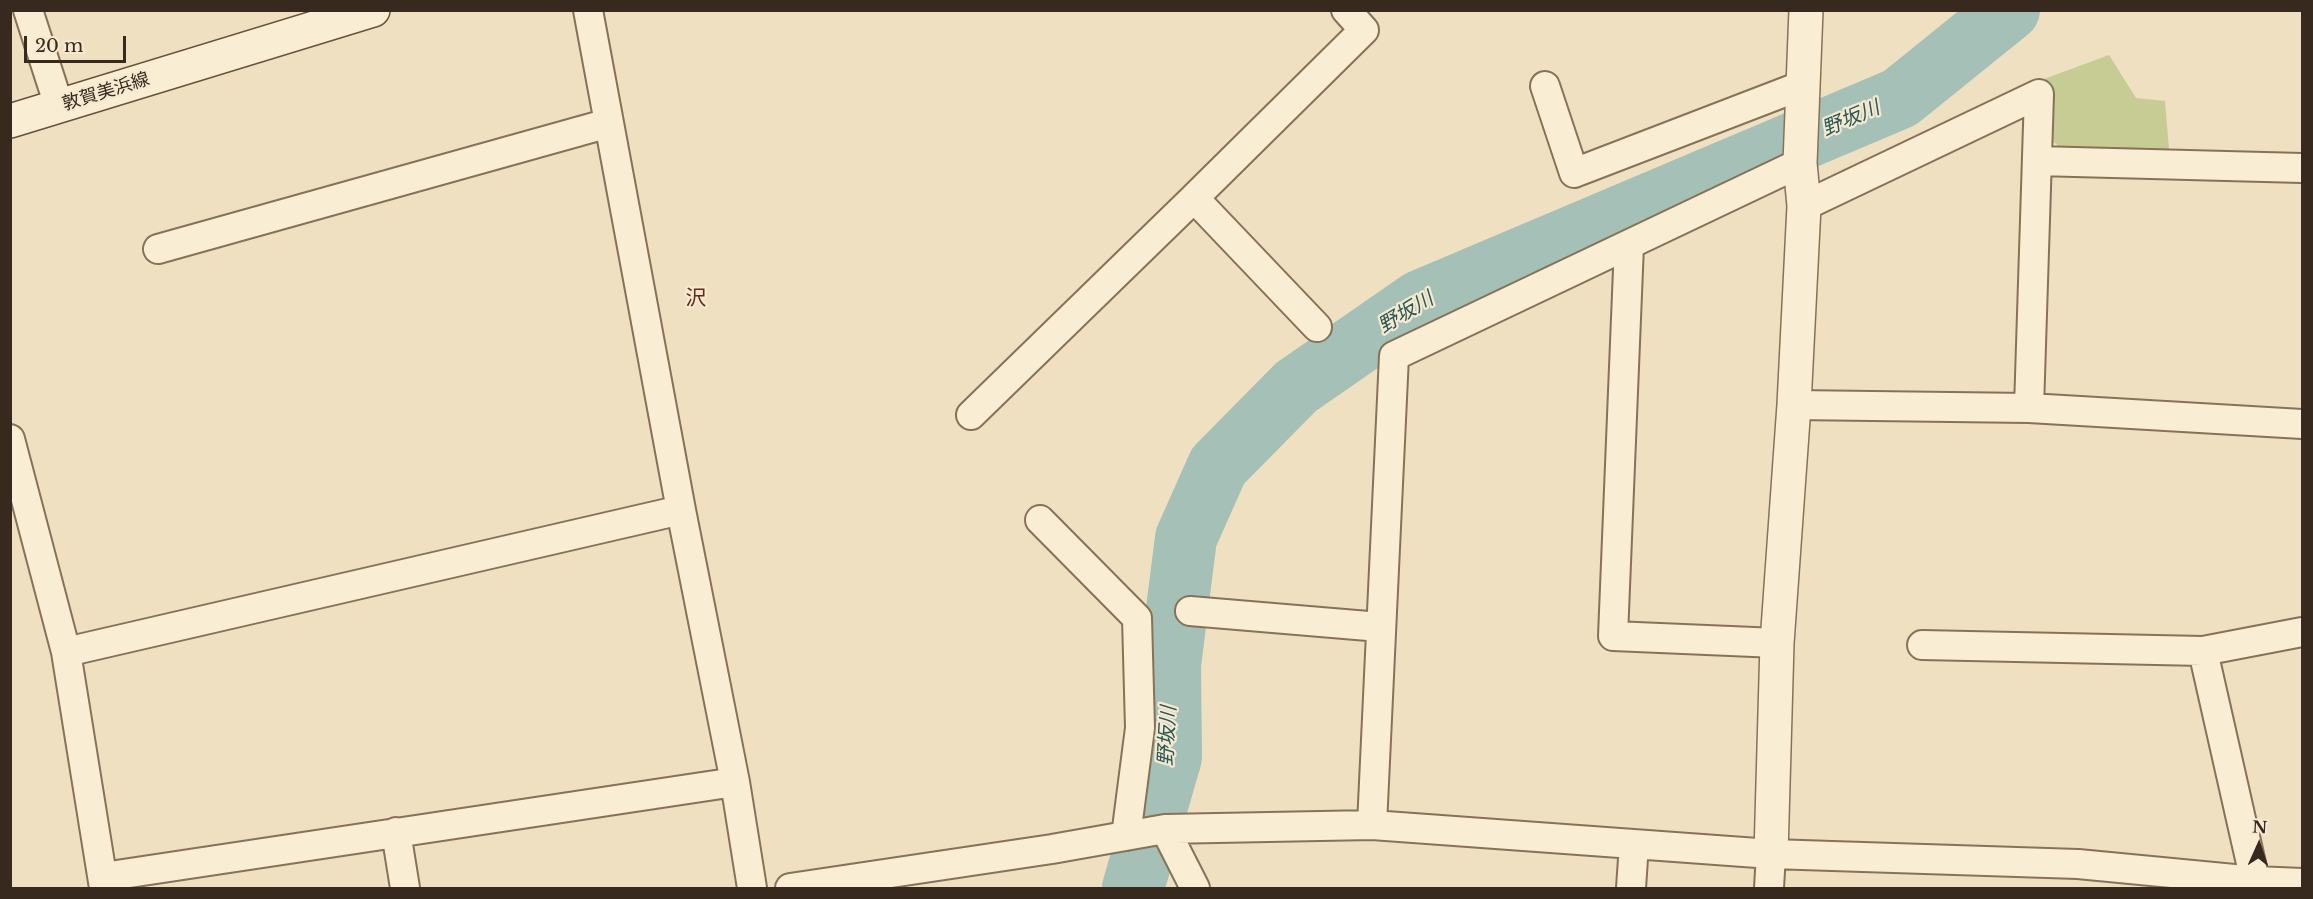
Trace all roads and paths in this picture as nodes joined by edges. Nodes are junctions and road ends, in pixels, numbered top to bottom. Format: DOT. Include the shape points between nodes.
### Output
graph roads {
  1 [pos="28,10"];
  2 [pos="373,10"];
  3 [pos="588,10"];
  4 [pos="1346,10"];
  5 [pos="1806,10"];
  6 [pos="1803,85"];
  7 [pos="1545,86"];
  8 [pos="59,106"];
  9 [pos="10,121"];
  10 [pos="609,123"];
  11 [pos="2037,161"];
  12 [pos="1800,163"];
  13 [pos="2302,168"];
  14 [pos="1194,198"];
  15 [pos="1804,206"];
  16 [pos="1629,245"];
  17 [pos="158,249"];
  18 [pos="1317,327"];
  19 [pos="1794,405"];
  20 [pos="2029,408"];
  21 [pos="971,415"];
  22 [pos="2302,424"];
  23 [pos="10,439"];
  24 [pos="681,510"];
  25 [pos="1040,520"];
  26 [pos="1190,611"];
  27 [pos="1380,627"];
  28 [pos="2302,632"];
  29 [pos="1777,643"];
  30 [pos="1922,645"];
  31 [pos="2203,651"];
  32 [pos="66,652"];
  33 [pos="735,782"];
  34 [pos="1372,825"];
  35 [pos="1165,829"];
  36 [pos="396,832"];
  37 [pos="1126,836"];
  38 [pos="1634,844"];
  39 [pos="1771,854"];
  40 [pos="945,877"];
  41 [pos="2255,881"];
  42 [pos="104,883"];
  43 [pos="2302,883"];
  44 [pos="405,888"];
  45 [pos="752,888"];
  46 [pos="790,888"];
  47 [pos="1195,888"];
  48 [pos="1631,888"];
  49 [pos="1769,888"];
  1 -- 8 [label="street"];
  2 -- 8 [label="street, 敦賀美浜線"];
  3 -- 10 [label="street"];
  4 -- 14 [label="street" via="1364,30"];
  5 -- 6 [label="street"];
  6 -- 7 [label="street" via="1574,173"];
  6 -- 12 [label="street"];
  8 -- 9 [label="street, 敦賀美浜線"];
  10 -- 17 [label="street"];
  10 -- 24 [label="street"];
  11 -- 13 [label="street"];
  11 -- 15 [label="street" via="2038,94"];
  11 -- 20 [label="street"];
  12 -- 15 [label="street"];
  12 -- 16 [label="street"];
  14 -- 18 [label="street"];
  14 -- 21 [label="street"];
  15 -- 19 [label="street"];
  16 -- 27 [label="street" via="1394,356"];
  16 -- 29 [label="street" via="1613,636"];
  19 -- 20 [label="street"];
  19 -- 29 [label="street"];
  20 -- 22 [label="street"];
  23 -- 32 [label="street"];
  24 -- 32 [label="street"];
  24 -- 33 [label="street"];
  25 -- 37 [label="street" via="1137,618 1140,728"];
  26 -- 27 [label="street"];
  27 -- 34 [label="street"];
  28 -- 31 [label="street"];
  29 -- 39 [label="street"];
  30 -- 31 [label="street"];
  31 -- 41 [label="street"];
  32 -- 42 [label="street"];
  33 -- 36 [label="street"];
  33 -- 45 [label="street"];
  34 -- 35 [label="street"];
  34 -- 38 [label="street"];
  35 -- 37 [label="street"];
  35 -- 47 [label="street"];
  36 -- 42 [label="street"];
  36 -- 44 [label="street"];
  37 -- 40 [label="street"];
  38 -- 39 [label="street"];
  38 -- 48 [label="street"];
  39 -- 41 [label="street" via="2078,864"];
  39 -- 49 [label="street"];
  40 -- 46 [label="street"];
  41 -- 43 [label="street"];
}
